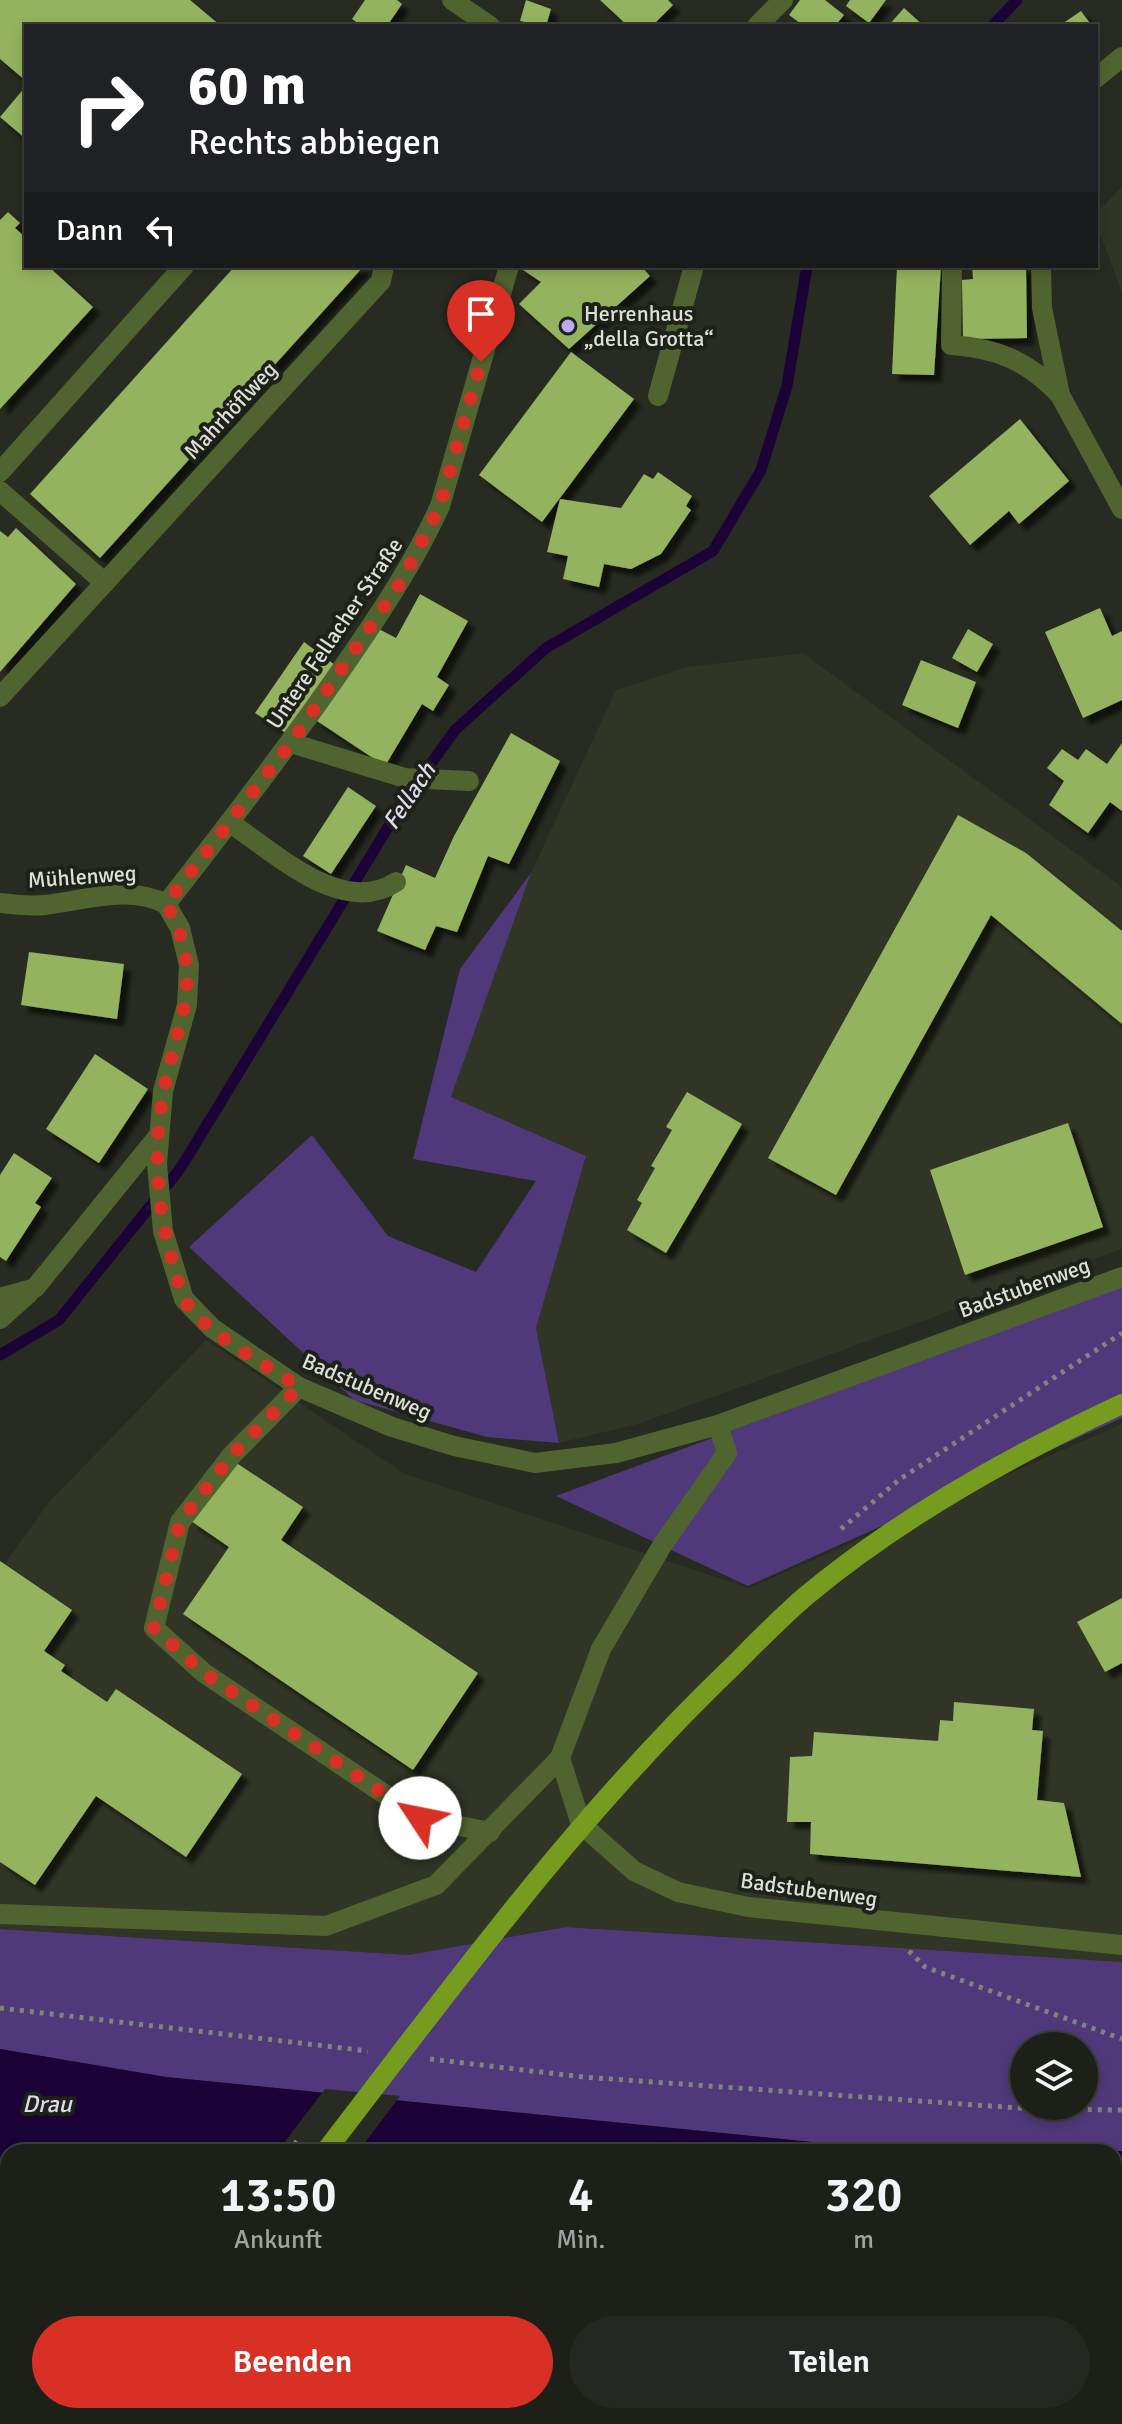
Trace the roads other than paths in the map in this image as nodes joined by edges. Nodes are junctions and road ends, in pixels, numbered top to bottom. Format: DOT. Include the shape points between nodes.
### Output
graph roads {
  1 [pos="452,0"];
  2 [pos="783,0"];
  3 [pos="767,23"];
  4 [pos="487,24"];
  5 [pos="1122,57"];
  6 [pos="1098,76"];
  7 [pos="182,268"];
  8 [pos="384,268"];
  9 [pos="508,268"];
  10 [pos="693,268"];
  11 [pos="952,268"];
  12 [pos="1041,268"];
  13 [pos="1060,395"];
  14 [pos="658,396"];
  15 [pos="0,472"];
  16 [pos="0,491"];
  17 [pos="1122,509"];
  18 [pos="105,583"];
  19 [pos="0,697"];
  20 [pos="291,743"];
  21 [pos="469,781"];
  22 [pos="230,823"];
  23 [pos="396,882"];
  24 [pos="0,903"];
  25 [pos="166,904"];
  26 [pos="159,1135"];
  27 [pos="1122,1277"];
  28 [pos="35,1288"];
  29 [pos="0,1298"];
  30 [pos="0,1319"];
  31 [pos="299,1387"];
  32 [pos="1122,1404"];
  33 [pos="718,1425"];
  34 [pos="560,1758"];
  35 [pos="490,1832"];
  36 [pos="0,1914"];
  37 [pos="1122,1945"];
  38 [pos="331,2144"];
  1 -- 4 [label="street"];
  2 -- 3 [label="street"];
  5 -- 6 [label="street"];
  7 -- 15 [label="street"];
  8 -- 18 [label="street, Mahrhöflweg" via="381,281"];
  9 -- 20 [label="street, Untere Fellacher Straße" via="440,506 401,582"];
  10 -- 14 [label="street"];
  11 -- 13 [label="street" via="951,345 1002,352 1024,363"];
  12 -- 13 [label="street" via="1044,322"];
  13 -- 17 [label="street"];
  16 -- 18 [label="street"];
  18 -- 19 [label="street, Mahrhöflweg"];
  20 -- 21 [label="street" via="405,778"];
  20 -- 22 [label="street, Untere Fellacher Straße"];
  22 -- 23 [label="street" via="331,890 359,895"];
  22 -- 25 [label="street, Untere Fellacher Straße"];
  24 -- 25 [label="street, Mühlenweg" via="39,906 127,893 149,895"];
  25 -- 26 [label="street, Badstubenweg" via="180,928 189,965 187,1005 163,1091"];
  26 -- 28 [label="street"];
  26 -- 31 [label="street, Badstubenweg" via="163,1231 184,1299 212,1328"];
  27 -- 33 [label="street, Badstubenweg"];
  28 -- 29 [label="street"];
  28 -- 30 [label="street"];
  31 -- 33 [label="street, Badstubenweg" via="405,1431 535,1463 616,1453"];
  31 -- 35 [label="street" via="232,1455 180,1522 154,1628 204,1673 420,1818"];
  32 -- 38 [label="main road" via="1038,1443 885,1536 807,1595 677,1719 557,1852"];
  33 -- 34 [label="street" via="727,1453 663,1544 601,1649"];
  34 -- 35 [label="street"];
  34 -- 37 [label="street, Badstubenweg" via="581,1824 634,1871 678,1892 748,1907 880,1923"];
  35 -- 36 [label="street" via="436,1885 326,1926"];
}
